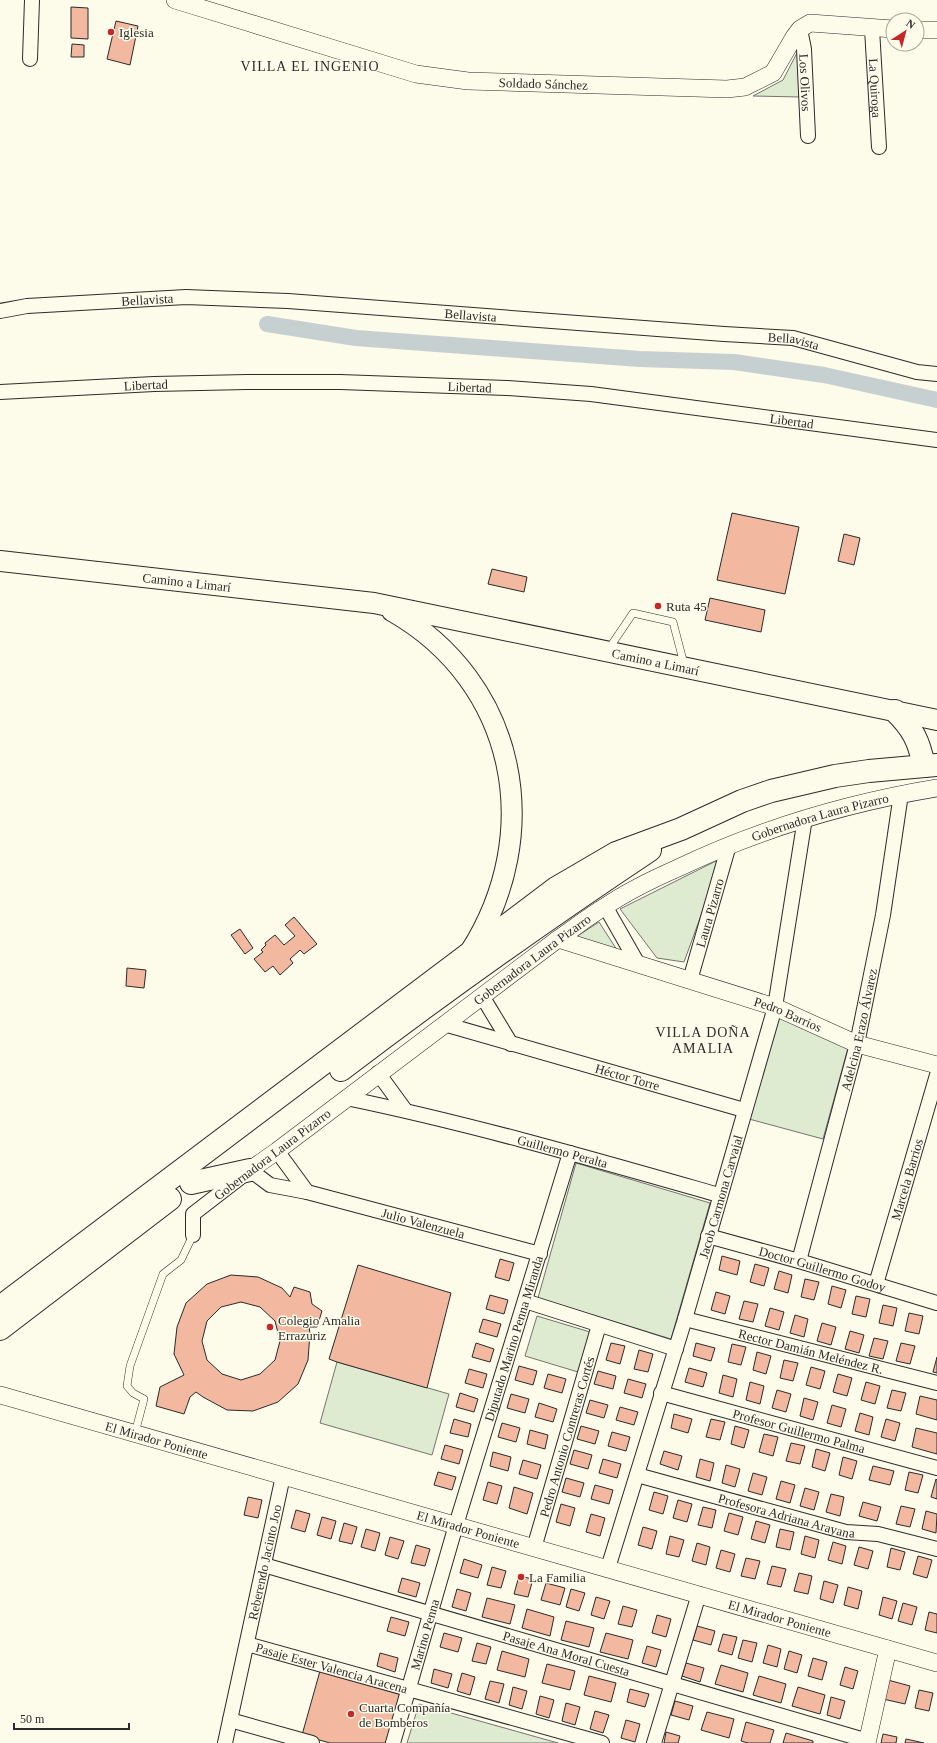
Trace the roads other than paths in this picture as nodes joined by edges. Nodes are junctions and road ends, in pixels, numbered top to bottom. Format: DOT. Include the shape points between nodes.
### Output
graph roads {
  1 [pos="32,0"];
  2 [pos="175,0"];
  3 [pos="800,29"];
  4 [pos="872,29"];
  5 [pos="885,29"];
  6 [pos="925,30"];
  7 [pos="937,30"];
  8 [pos="30,59"];
  9 [pos="808,136"];
  10 [pos="879,146"];
  11 [pos="0,311"];
  12 [pos="937,374"];
  13 [pos="0,392"];
  14 [pos="937,440"];
  15 [pos="0,561"];
  16 [pos="374,603"];
  17 [pos="461,620"];
  18 [pos="445,650"];
  19 [pos="608,650"];
  20 [pos="684,666"];
  21 [pos="895,711"];
  22 [pos="937,720"];
  23 [pos="930,765"];
  24 [pos="937,788"];
  25 [pos="901,794"];
  26 [pos="805,818"];
  27 [pos="681,829"];
  28 [pos="729,845"];
  29 [pos="605,906"];
  30 [pos="558,939"];
  31 [pos="470,952"];
  32 [pos="638,964"];
  33 [pos="690,980"];
  34 [pos="482,996"];
  35 [pos="775,1007"];
  36 [pos="408,1019"];
  37 [pos="444,1024"];
  38 [pos="511,1044"];
  39 [pos="857,1044"];
  40 [pos="937,1065"];
  41 [pos="378,1073"];
  42 [pos="937,1075"];
  43 [pos="346,1098"];
  44 [pos="405,1110"];
  45 [pos="744,1110"];
  46 [pos="277,1151"];
  47 [pos="570,1153"];
  48 [pos="250,1170"];
  49 [pos="191,1183"];
  50 [pos="307,1192"];
  51 [pos="720,1196"];
  52 [pos="192,1235"];
  53 [pos="708,1236"];
  54 [pos="540,1254"];
  55 [pos="799,1261"];
  56 [pos="876,1284"];
  57 [pos="525,1301"];
  58 [pos="937,1303"];
  59 [pos="0,1307"];
  60 [pos="685,1319"];
  61 [pos="599,1325"];
  62 [pos="0,1329"];
  63 [pos="676,1349"];
  64 [pos="937,1383"];
  65 [pos="661,1393"];
  66 [pos="0,1395"];
  67 [pos="135,1433"];
  68 [pos="937,1468"];
  69 [pos="637,1475"];
  70 [pos="283,1476"];
  71 [pos="456,1525"];
  72 [pos="534,1548"];
  73 [pos="937,1549"];
  74 [pos="264,1565"];
  75 [pos="608,1568"];
  76 [pos="699,1594"];
  77 [pos="430,1614"];
  78 [pos="247,1644"];
  79 [pos="888,1648"];
  80 [pos="937,1663"];
  81 [pos="672,1684"];
  82 [pos="409,1688"];
  83 [pos="230,1720"];
  84 [pos="868,1742"];
  85 [pos="225,1743"];
  86 [pos="312,1743"];
  87 [pos="393,1743"];
  88 [pos="602,1743"];
  89 [pos="654,1743"];
  1 -- 8 [label="street"];
  2 -- 3 [label="street, Soldado Sánchez" via="416,74 468,81 727,89 745,87 773,73"];
  3 -- 4 [label="street" via="810,23"];
  3 -- 9 [label="street, Los Olivos" via="804,49"];
  4 -- 5 [label="street"];
  4 -- 10 [label="street, La Quiroga"];
  6 -- 7 [label="street"];
  11 -- 12 [label="street, Bellavista" via="27,306 186,297 288,301 793,338 917,372"];
  13 -- 14 [label="street, Libertad" via="247,382 340,382 507,388 591,394"];
  15 -- 16 [label="main road, Camino a Limarí"];
  16 -- 17 [label="main road, Camino a Limarí"];
  16 -- 18 [label="main road, Camino a Limarí" via="410,621"];
  17 -- 18 [label="main road"];
  17 -- 19 [label="main road, Camino a Limarí"];
  18 -- 31 [label="main road, Camino a Limarí" via="461,668 487,709 504,754 512,802 512,832 506,873 490,918"];
  19 -- 20 [label="main road, Camino a Limarí"];
  19 -- 20 [label="lane" via="633,613 673,622"];
  20 -- 21 [label="main road, Camino a Limarí"];
  21 -- 22 [label="main road, Camino a Limarí"];
  21 -- 23 [label="main road" via="909,724"];
  23 -- 27 [label="main road, Gobernadora Laura Pizarro" via="869,771 801,783 742,801"];
  24 -- 25 [label="street, Gobernadora Laura Pizarro"];
  25 -- 26 [label="street, Gobernadora Laura Pizarro"];
  25 -- 39 [label="street, Adelcina Erazo Álvarez" via="883,915"];
  26 -- 28 [label="street, Gobernadora Laura Pizarro"];
  26 -- 35 [label="street, Jacob Carmona Carvajal"];
  27 -- 31 [label="main road, Gobernadora Laura Pizarro" via="616,853 556,888"];
  27 -- 36 [label="main road, Gobernadora Laura Pizarro" via="566,906"];
  28 -- 29 [label="street, Gobernadora Laura Pizarro"];
  28 -- 33 [label="street, Laura Pizarro"];
  29 -- 30 [label="street, Gobernadora Laura Pizarro"];
  29 -- 32 [label="street"];
  30 -- 32 [label="street, Pedro Barrios"];
  30 -- 34 [label="street, Gobernadora Laura Pizarro"];
  31 -- 36 [label="main road"];
  31 -- 59 [label="main road, Gobernadora Laura Pizarro"];
  32 -- 33 [label="street, Pedro Barrios"];
  33 -- 35 [label="street, Pedro Barrios"];
  34 -- 37 [label="street, Gobernadora Laura Pizarro"];
  34 -- 38 [label="street"];
  35 -- 39 [label="street, Pedro Barrios"];
  35 -- 45 [label="street, Jacob Carmona Carvajal"];
  36 -- 49 [label="main road, Gobernadora Laura Pizarro"];
  37 -- 38 [label="street, Héctor Torre"];
  37 -- 41 [label="street, Gobernadora Laura Pizarro"];
  38 -- 45 [label="street, Héctor Torre"];
  39 -- 40 [label="street, Pedro Barrios"];
  39 -- 55 [label="street, Adelcina Erazo Álvarez"];
  41 -- 43 [label="street, Gobernadora Laura Pizarro"];
  41 -- 44 [label="street"];
  42 -- 56 [label="street, Marcela Barrios"];
  43 -- 44 [label="street, Guillermo Peralta"];
  43 -- 46 [label="street, Gobernadora Laura Pizarro"];
  44 -- 47 [label="street, Guillermo Peralta"];
  45 -- 51 [label="street, Jacob Carmona Carvajal"];
  46 -- 48 [label="street, Gobernadora Laura Pizarro"];
  46 -- 50 [label="street"];
  47 -- 51 [label="street, Guillermo Peralta"];
  47 -- 54 [label="street, Diputado Marino Penna Miranda"];
  48 -- 49 [label="main road"];
  48 -- 50 [label="street, Julio Valenzuela" via="270,1185"];
  48 -- 52 [label="street, Gobernadora Laura Pizarro" via="193,1214"];
  49 -- 62 [label="main road, Gobernadora Laura Pizarro"];
  50 -- 54 [label="street, Julio Valenzuela"];
  51 -- 53 [label="street, Jacob Carmona Carvajal"];
  52 -- 67 [label="lane" via="181,1260 163,1274 130,1366 127,1386 144,1399"];
  53 -- 55 [label="street, Doctor Guillermo Godoy"];
  53 -- 60 [label="street, Jacob Carmona Carvajal"];
  54 -- 57 [label="street, Diputado Marino Penna Miranda"];
  55 -- 56 [label="street, Doctor Guillermo Godoy"];
  56 -- 58 [label="street, Doctor Guillermo Godoy"];
  57 -- 61 [label="street"];
  57 -- 71 [label="street, Diputado Marino Penna Miranda"];
  60 -- 63 [label="street, Jacob Carmona Carvajal"];
  60 -- 64 [label="street, Rector Damián Meléndez R."];
  61 -- 63 [label="street"];
  61 -- 72 [label="street, Pedro Antonio Contreras Cortés"];
  63 -- 65 [label="street, Jacob Carmona Carvajal"];
  65 -- 68 [label="street, Profesor Guillermo Palma"];
  65 -- 69 [label="street, Jacob Carmona Carvajal"];
  66 -- 67 [label="street, El Mirador Poniente"];
  67 -- 70 [label="street, El Mirador Poniente"];
  69 -- 73 [label="street, Profesora Adriana Arayana" via="846,1532 878,1534"];
  69 -- 75 [label="street, Jacob Carmona Carvajal"];
  70 -- 71 [label="street, El Mirador Poniente"];
  70 -- 74 [label="street, Reberendo Jacinto Joo"];
  71 -- 72 [label="street, El Mirador Poniente"];
  71 -- 77 [label="street, Marino Penna"];
  72 -- 75 [label="street, El Mirador Poniente"];
  74 -- 77 [label="street, Pasaje Ana Moral Cuesta"];
  74 -- 78 [label="street, Reberendo Jacinto Joo"];
  75 -- 76 [label="street, El Mirador Poniente"];
  76 -- 79 [label="street, El Mirador Poniente"];
  76 -- 81 [label="street"];
  77 -- 81 [label="street, Pasaje Ana Moral Cuesta"];
  77 -- 82 [label="street, Marino Penna"];
  78 -- 82 [label="street, Pasaje Ester Valencia Aracena"];
  78 -- 83 [label="street, Reberendo Jacinto Joo"];
  79 -- 80 [label="street, El Mirador Poniente"];
  79 -- 84 [label="street"];
  81 -- 84 [label="street, Pasaje Ana Moral Cuesta"];
  81 -- 89 [label="street"];
  82 -- 87 [label="street, Marino Penna"];
  82 -- 88 [label="street, Pasaje Ester Valencia Aracena"];
  83 -- 85 [label="street, Reberendo Jacinto Joo"];
  83 -- 86 [label="street"];
}
